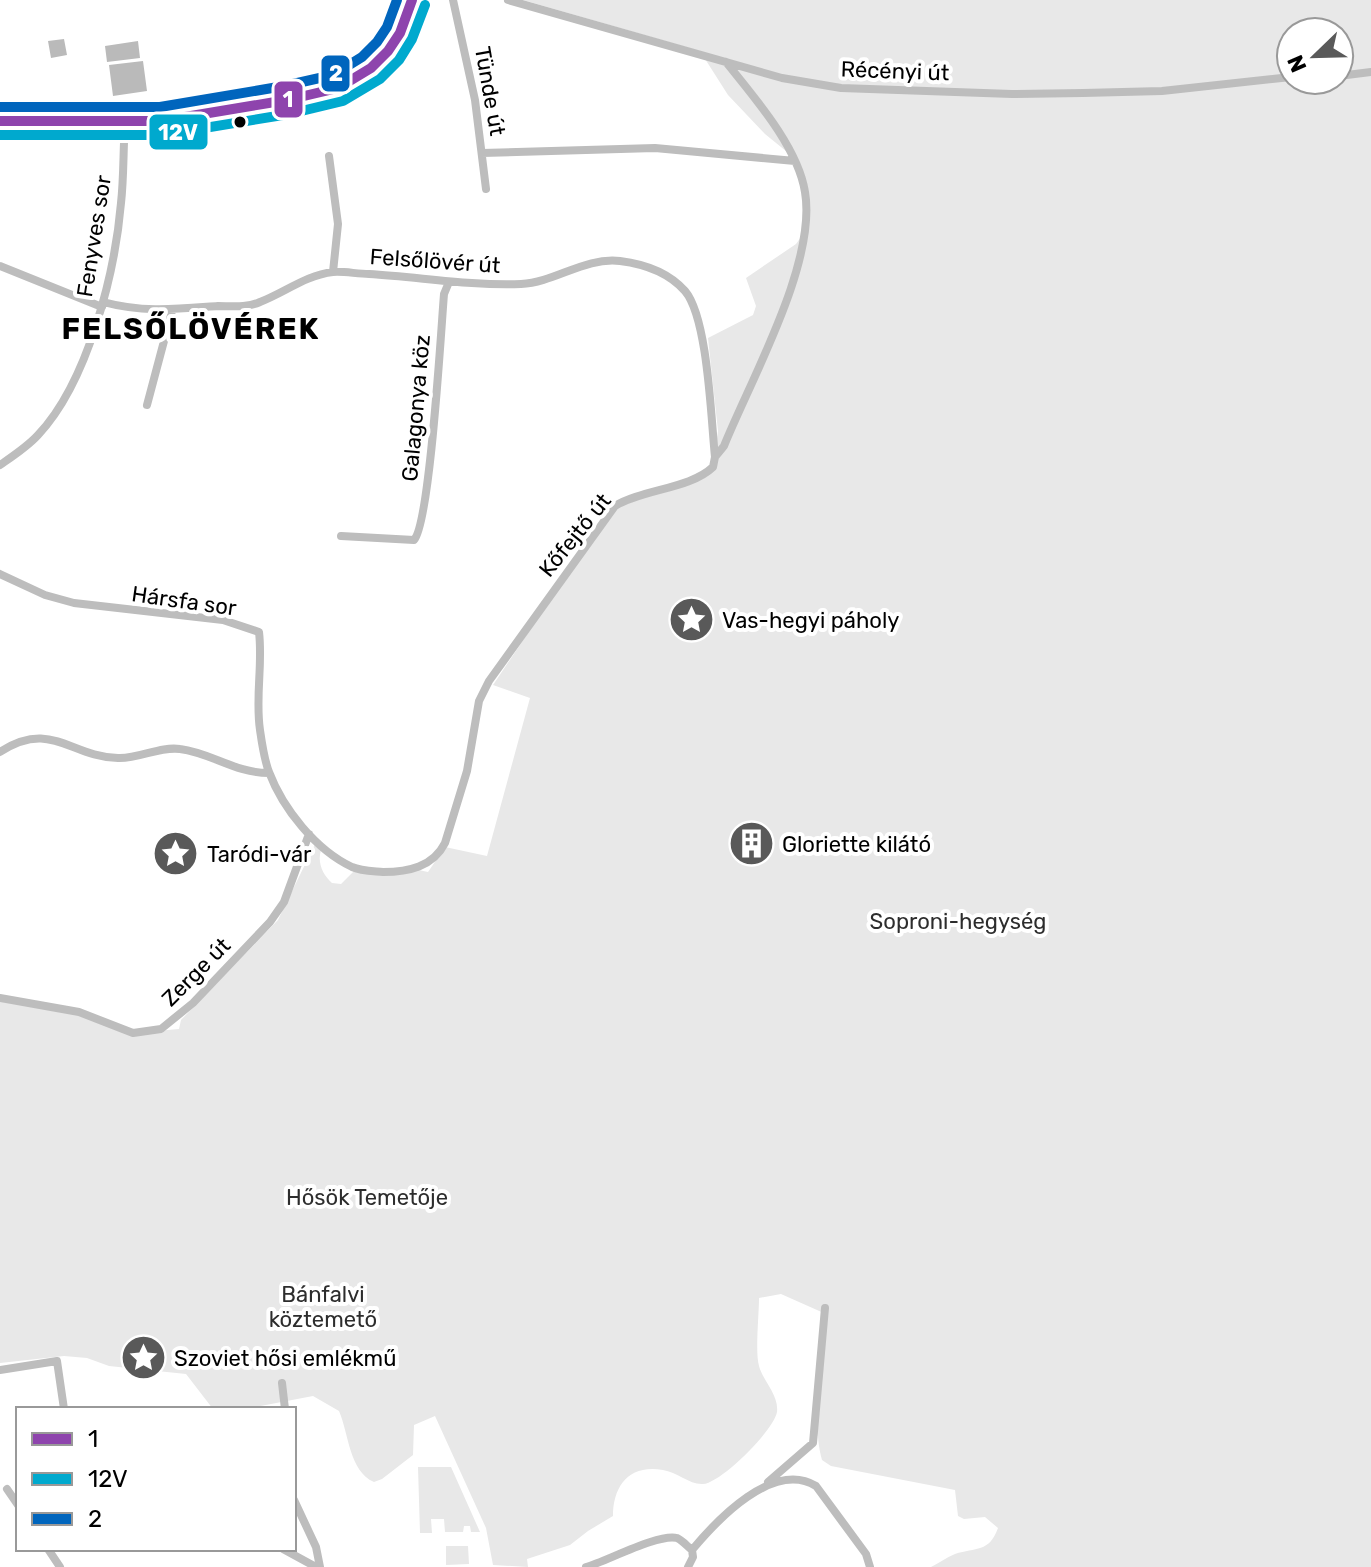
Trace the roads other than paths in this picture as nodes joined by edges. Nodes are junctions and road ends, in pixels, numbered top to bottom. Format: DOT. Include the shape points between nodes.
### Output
graph roads {
  1 [pos="412,0"];
  2 [pos="453,0"];
  3 [pos="508,0"];
  4 [pos="726,62"];
  5 [pos="1275,79"];
  6 [pos="0,121"];
  7 [pos="125,123"];
  8 [pos="482,153"];
  9 [pos="329,156"];
  10 [pos="795,161"];
  11 [pos="486,189"];
  12 [pos="0,266"];
  13 [pos="333,272"];
  14 [pos="449,282"];
  15 [pos="102,305"];
  16 [pos="172,311"];
  17 [pos="147,405"];
  18 [pos="715,457"];
  19 [pos="0,465"];
  20 [pos="341,536"];
  21 [pos="0,574"];
  22 [pos="0,752"];
  23 [pos="269,773"];
  24 [pos="309,834"];
  25 [pos="339,859"];
  26 [pos="0,998"];
  27 [pos="825,1308"];
  28 [pos="0,1370"];
  29 [pos="282,1383"];
  30 [pos="64,1407"];
  31 [pos="285,1407"];
  32 [pos="767,1484"];
  33 [pos="296,1504"];
  34 [pos="692,1550"];
  35 [pos="287,1551"];
  36 [pos="318,1567"];
  37 [pos="586,1567"];
  38 [pos="688,1567"];
  39 [pos="870,1567"];
  1 -- 7 [label="street" via="388,51 338,88"];
  2 -- 8 [label="street, Tünde út"];
  3 -- 4 [label="street, Récényi út"];
  4 -- 5 [label="street, Récényi út" via="841,88 1012,94 1162,91"];
  4 -- 10 [label="street, Kőfejtő út"];
  6 -- 7 [label="street"];
  7 -- 15 [label="street, Fenyves sor" via="121,203"];
  8 -- 10 [label="street" via="655,148"];
  8 -- 11 [label="street, Tünde út"];
  9 -- 13 [label="street" via="338,224"];
  10 -- 18 [label="street, Kőfejtő út" via="805,190 806,238 775,330"];
  12 -- 15 [label="street, Felsőlövér út"];
  13 -- 14 [label="street, Felsőlövér út"];
  13 -- 16 [label="street, Felsőlövér út" via="259,303"];
  14 -- 18 [label="street, Felsőlövér út" via="526,284 603,261 647,267 675,281 688,294 699,329"];
  14 -- 20 [label="street, Galagonya köz" via="417,538"];
  15 -- 16 [label="street, Felsőlövér út"];
  15 -- 19 [label="street, Fenyves sor" via="82,361 53,417 27,446"];
  16 -- 17 [label="street"];
  18 -- 25 [label="street, Kőfejtő út" via="709,471 615,506 489,681 479,701 467,771 440,853 404,872 360,870"];
  21 -- 23 [label="street, Hársfa sor" via="74,603 223,620 259,632 258,714"];
  22 -- 23 [label="street" via="22,740 58,740 93,756 120,758 174,748 238,770"];
  23 -- 24 [label="street, Hársfa sor"];
  24 -- 25 [label="street, Hársfa sor"];
  24 -- 26 [label="street, Zerge út" via="284,902 270,922 161,1029 133,1033 79,1012"];
  27 -- 32 [label="street" via="813,1443"];
  28 -- 30 [label="street" via="57,1361"];
  29 -- 31 [label="street"];
  32 -- 34 [label="street" via="716,1523"];
  32 -- 39 [label="street" via="800,1479 816,1486"];
  33 -- 36 [label="street" via="316,1547"];
  34 -- 37 [label="street" via="678,1538 668,1538"];
  34 -- 38 [label="street"];
  35 -- 36 [label="street"];
}
